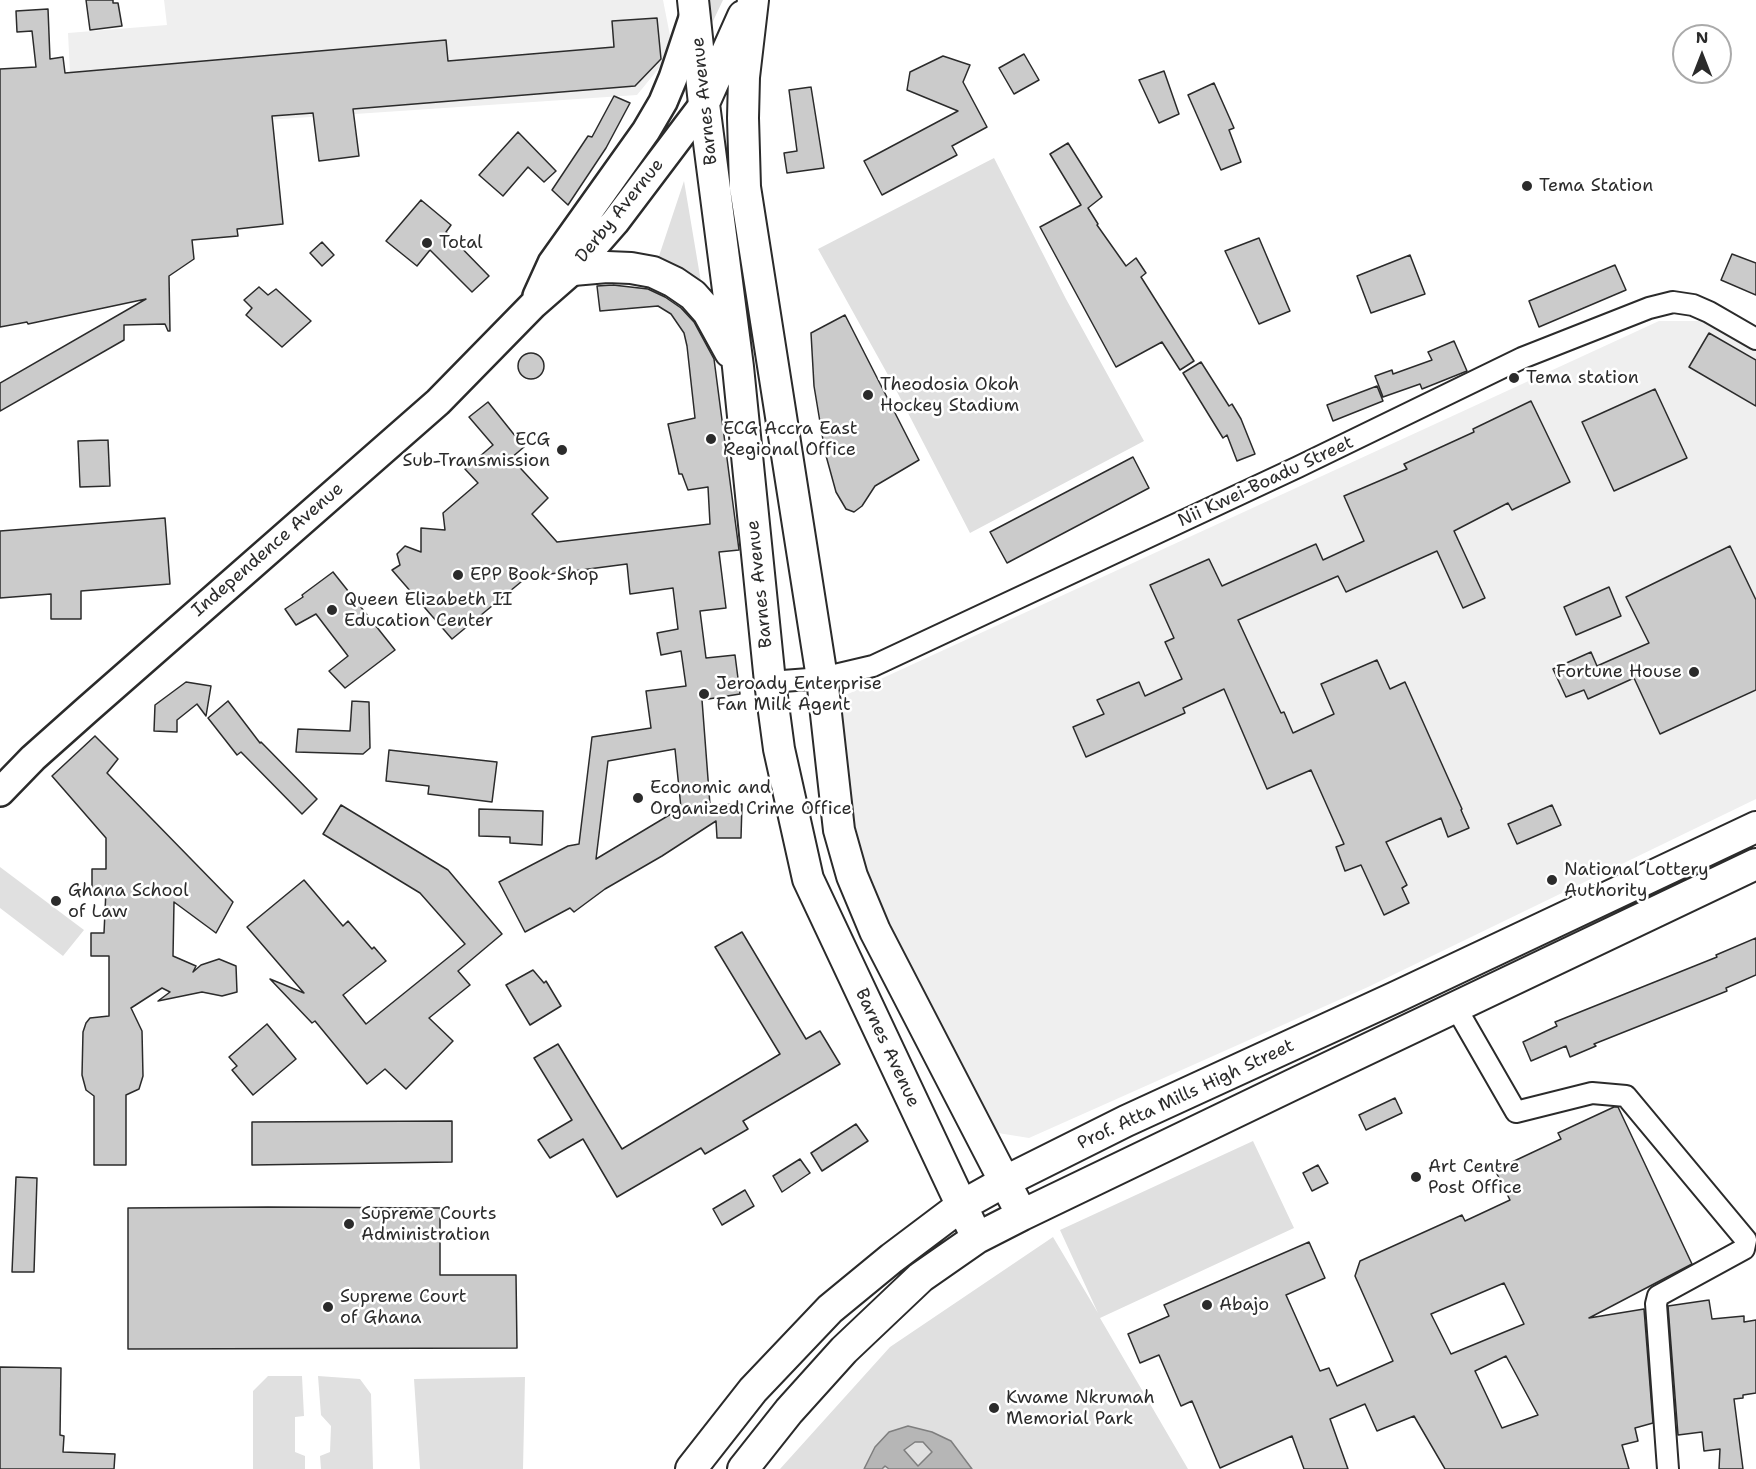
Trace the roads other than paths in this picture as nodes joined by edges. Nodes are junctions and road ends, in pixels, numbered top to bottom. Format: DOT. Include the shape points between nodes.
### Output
graph roads {
  1 [pos="752,0"];
  2 [pos="694,6"];
  3 [pos="704,104"];
  4 [pos="573,270"];
  5 [pos="532,305"];
  6 [pos="1756,339"];
  7 [pos="738,368"];
  8 [pos="822,678"];
  9 [pos="770,682"];
  10 [pos="0,792"];
  11 [pos="1756,827"];
  12 [pos="1756,864"];
  13 [pos="1455,1006"];
  14 [pos="1004,1182"];
  15 [pos="961,1206"];
  16 [pos="1022,1215"];
  17 [pos="977,1238"];
  18 [pos="691,1469"];
  19 [pos="743,1469"];
  20 [pos="1668,1469"];
  1 -- 3 [label="main road, Derby Avernue"];
  1 -- 8 [label="main road, Barnes Avenue" via="742,117 745,187"];
  2 -- 3 [label="main road, Barnes Avenue"];
  2 -- 5 [label="main road, Derby Avernue" via="663,102 552,263"];
  3 -- 4 [label="main road, Derby Avernue" via="615,222"];
  3 -- 7 [label="main road, Barnes Avenue"];
  4 -- 5 [label="main road, Derby Avernue"];
  4 -- 7 [label="main road" via="631,268 653,272 674,282 708,312"];
  5 -- 10 [label="main road, Independence Avenue" via="438,402 72,723"];
  6 -- 8 [label="street, Nii Kwei-Boadu Street" via="1693,305 1673,302 1649,308 1522,358 873,666"];
  7 -- 9 [label="main road, Barnes Avenue"];
  8 -- 9 [label="street, Nii Kwei-Boadu Street"];
  8 -- 14 [label="main road, Barnes Avenue" via="838,830 852,876 875,931"];
  9 -- 15 [label="main road, Barnes Avenue" via="779,749 808,879"];
  11 -- 14 [label="main road, Prof. Atta Mills High Street" via="1126,1121"];
  12 -- 13 [label="main road, Prof. Atta Mills High Street"];
  13 -- 16 [label="main road, Prof. Atta Mills High Street"];
  13 -- 20 [label="street" via="1516,1112 1592,1093 1626,1096 1746,1239 1744,1249 1658,1296"];
  14 -- 15 [label="main road, Prof. Atta Mills High Street"];
  14 -- 16 [label="main road, Barnes Avenue"];
  15 -- 17 [label="main road, Barnes Avenue"];
  15 -- 18 [label="main road, Prof. Atta Mills High Street" via="830,1309 753,1390"];
  16 -- 17 [label="main road, Prof. Atta Mills High Street"];
  17 -- 19 [label="main road, Prof. Atta Mills High Street" via="921,1277 844,1350"];
}
